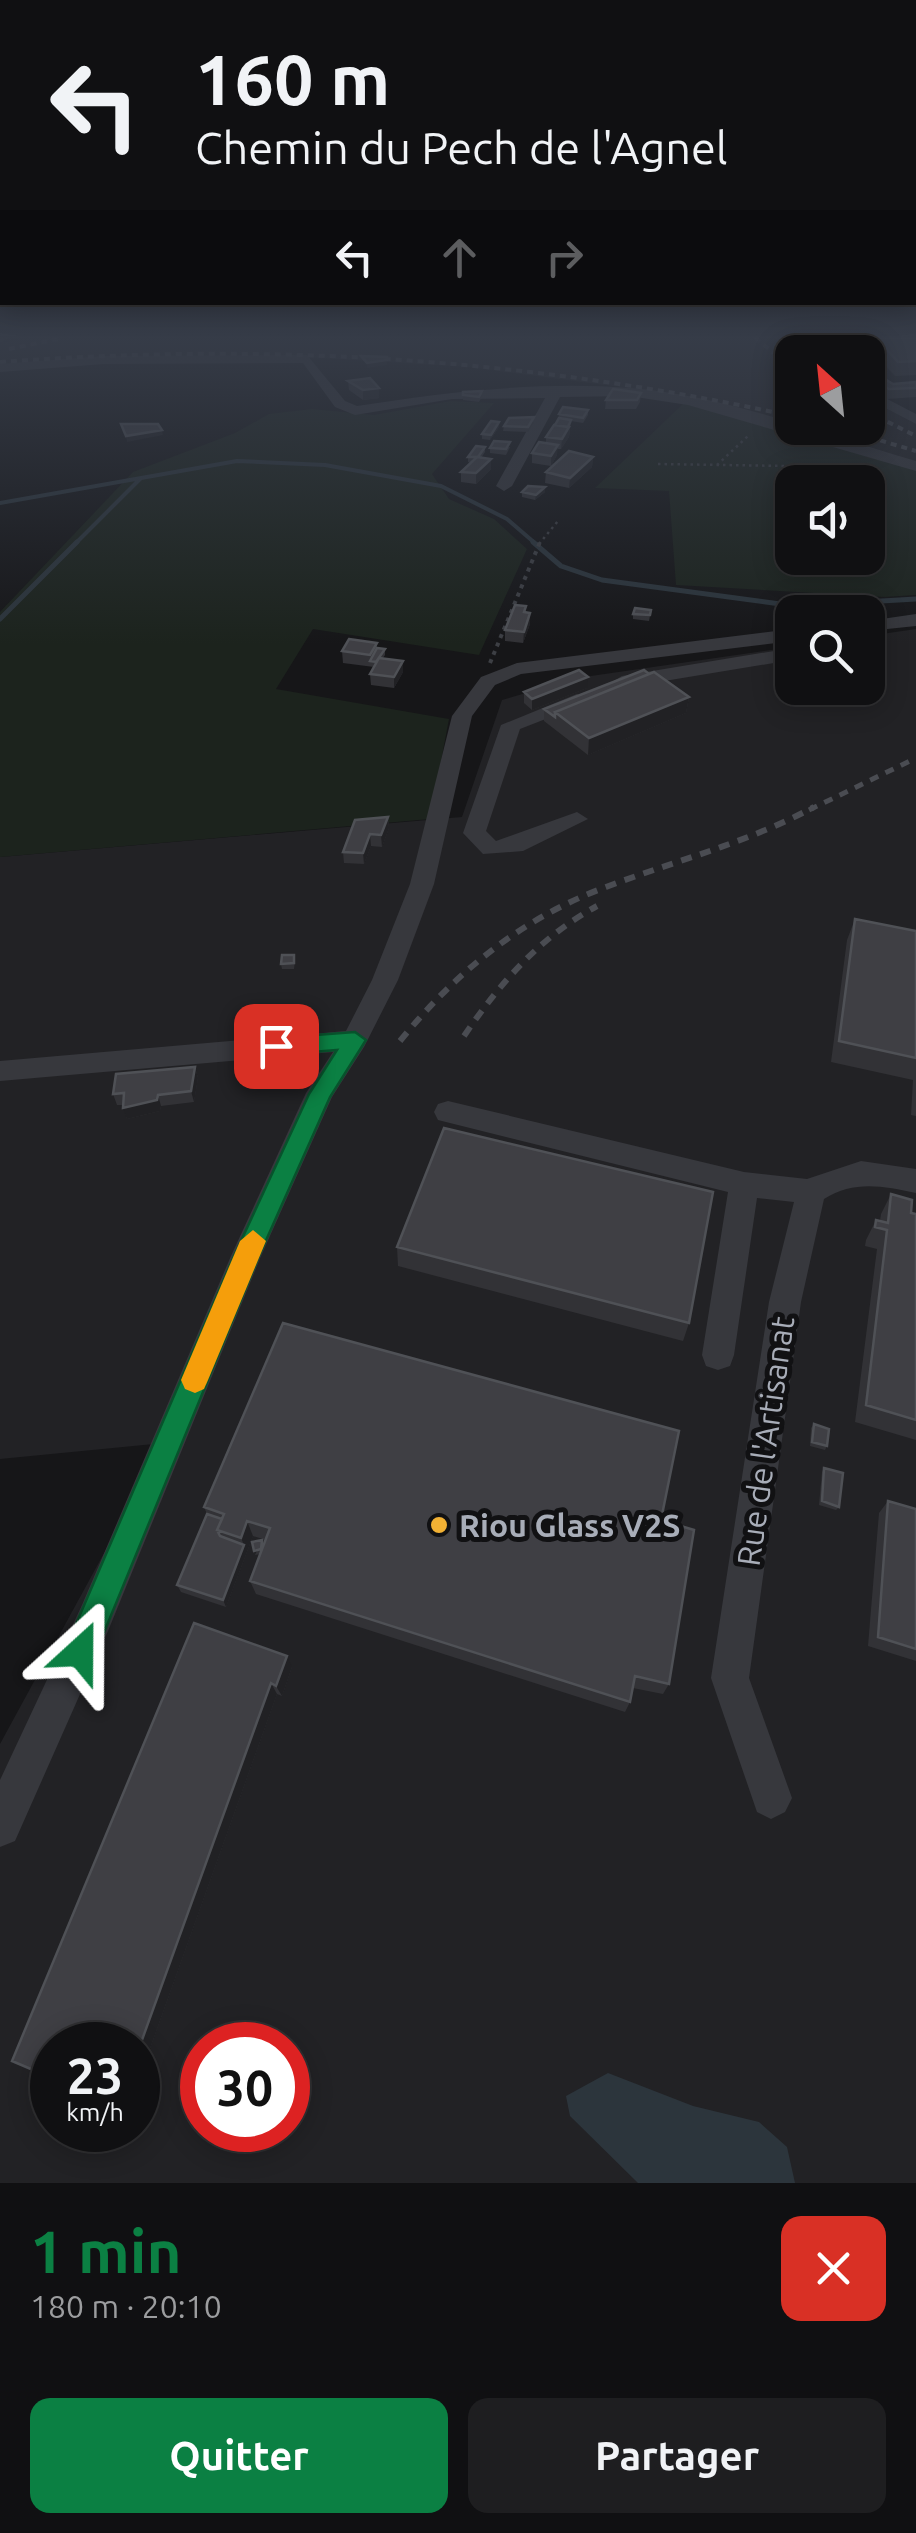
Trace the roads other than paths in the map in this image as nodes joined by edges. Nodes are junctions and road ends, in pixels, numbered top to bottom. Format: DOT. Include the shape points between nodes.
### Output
graph roads {
  1 [pos="529,440"];
  2 [pos="827,440"];
  3 [pos="916,466"];
  4 [pos="504,486"];
  5 [pos="916,620"];
  6 [pos="885,624"];
  7 [pos="775,637"];
  8 [pos="916,639"];
  9 [pos="885,642"];
  10 [pos="775,657"];
  11 [pos="577,819"];
  12 [pos="355,1040"];
  13 [pos="0,1070"];
  14 [pos="448,1112"];
  15 [pos="916,1181"];
  16 [pos="744,1184"];
  17 [pos="811,1192"];
  18 [pos="718,1355"];
  19 [pos="771,1798"];
  20 [pos="0,1826"];
  1 -- 4 [label="street"];
  2 -- 3 [label="street"];
  5 -- 6 [label="street"];
  7 -- 12 [label="street" via="517,669 488,681 462,716 422,884"];
  8 -- 9 [label="street"];
  10 -- 11 [label="street" via="634,678 511,725 474,832 491,849 515,846"];
  12 -- 13 [label="street"];
  12 -- 20 [label="street" via="320,1094 271,1202 96,1618"];
  14 -- 16 [label="street"];
  15 -- 17 [label="street" via="854,1171 831,1176"];
  16 -- 17 [label="street"];
  16 -- 18 [label="street"];
  17 -- 19 [label="street, Rue de l'Artisanat" via="785,1302 730,1678"];
}
